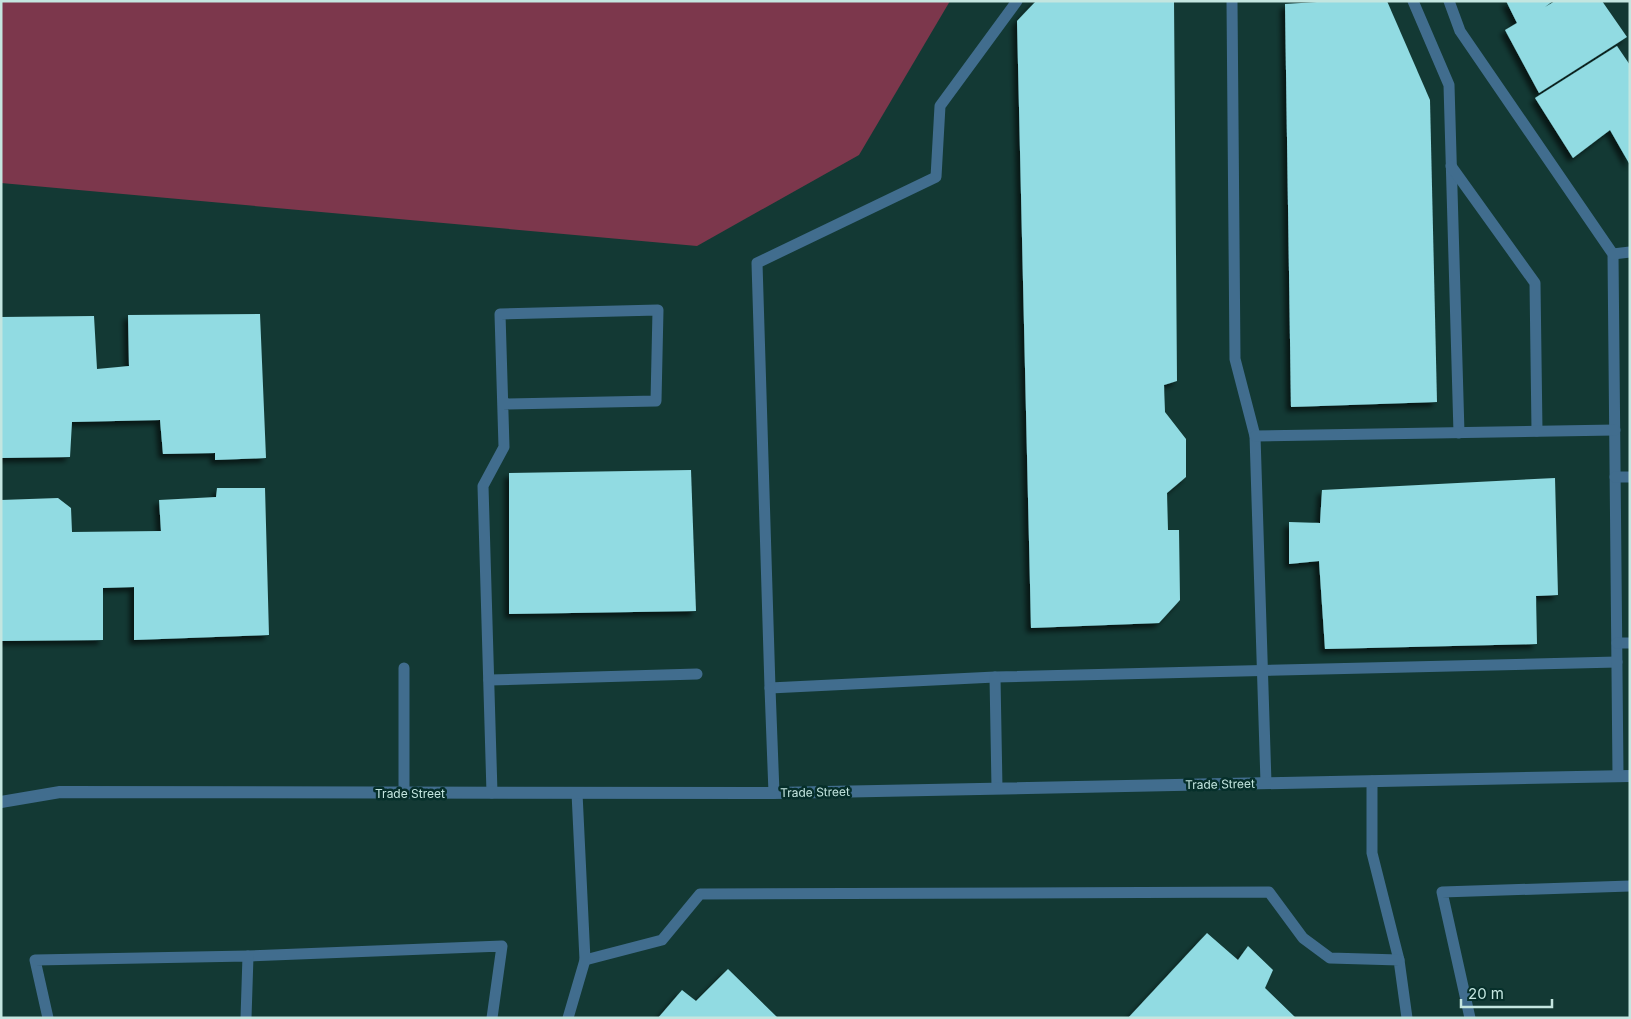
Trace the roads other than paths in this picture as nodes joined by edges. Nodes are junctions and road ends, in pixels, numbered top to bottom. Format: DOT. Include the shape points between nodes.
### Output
graph roads {
  1 [pos="1017,1"];
  2 [pos="1232,1"];
  3 [pos="1413,1"];
  4 [pos="1449,1"];
  5 [pos="1451,166"];
  6 [pos="1630,252"];
  7 [pos="1613,254"];
  8 [pos="503,404"];
  9 [pos="1615,430"];
  10 [pos="1538,431"];
  11 [pos="1459,433"];
  12 [pos="1255,436"];
  13 [pos="1615,477"];
  14 [pos="1630,477"];
  15 [pos="1617,643"];
  16 [pos="1630,643"];
  17 [pos="1617,662"];
  18 [pos="404,668"];
  19 [pos="1262,671"];
  20 [pos="697,674"];
  21 [pos="996,677"];
  22 [pos="489,680"];
  23 [pos="770,688"];
  24 [pos="1624,776"];
  25 [pos="1372,781"];
  26 [pos="1266,783"];
  27 [pos="997,788"];
  28 [pos="404,793"];
  29 [pos="492,793"];
  30 [pos="577,793"];
  31 [pos="774,793"];
  32 [pos="1,802"];
  33 [pos="1630,886"];
  34 [pos="248,956"];
  35 [pos="585,960"];
  36 [pos="1399,960"];
  37 [pos="48,1018"];
  38 [pos="246,1018"];
  39 [pos="492,1018"];
  40 [pos="568,1018"];
  41 [pos="1407,1018"];
  42 [pos="1470,1018"];
  1 -- 23 [label="lane" via="940,106 936,177 757,264"];
  2 -- 12 [label="lane" via="1234,359"];
  3 -- 5 [label="lane" via="1449,84"];
  4 -- 7 [label="lane" via="1460,31"];
  5 -- 10 [label="lane" via="1535,284"];
  5 -- 11 [label="lane"];
  6 -- 7 [label="lane"];
  7 -- 9 [label="lane"];
  8 -- 8 [label="lane" via="500,314 658,310 656,400"];
  8 -- 22 [label="lane" via="504,447 483,486"];
  9 -- 10 [label="lane"];
  9 -- 13 [label="lane"];
  10 -- 11 [label="lane"];
  11 -- 12 [label="lane"];
  12 -- 19 [label="lane"];
  13 -- 14 [label="lane"];
  13 -- 15 [label="lane"];
  15 -- 16 [label="lane"];
  15 -- 17 [label="lane"];
  17 -- 19 [label="lane"];
  17 -- 24 [label="lane"];
  18 -- 28 [label="lane"];
  19 -- 21 [label="lane"];
  19 -- 26 [label="lane"];
  20 -- 22 [label="lane"];
  21 -- 23 [label="lane"];
  21 -- 27 [label="lane"];
  22 -- 29 [label="lane"];
  23 -- 31 [label="lane"];
  24 -- 25 [label="street, Trade Street"];
  25 -- 26 [label="street, Trade Street"];
  25 -- 36 [label="lane" via="1372,853"];
  26 -- 27 [label="street, Trade Street"];
  27 -- 31 [label="street, Trade Street"];
  28 -- 29 [label="street, Trade Street"];
  28 -- 32 [label="street, Trade Street" via="60,792"];
  29 -- 30 [label="street, Trade Street"];
  30 -- 31 [label="street, Trade Street"];
  30 -- 35 [label="lane"];
  33 -- 42 [label="lane" via="1442,892"];
  34 -- 37 [label="lane" via="35,960"];
  34 -- 38 [label="lane"];
  34 -- 39 [label="lane" via="502,946"];
  35 -- 36 [label="lane" via="662,940 700,894 1269,892 1303,938 1330,958"];
  35 -- 40 [label="lane"];
  36 -- 41 [label="lane"];
}
